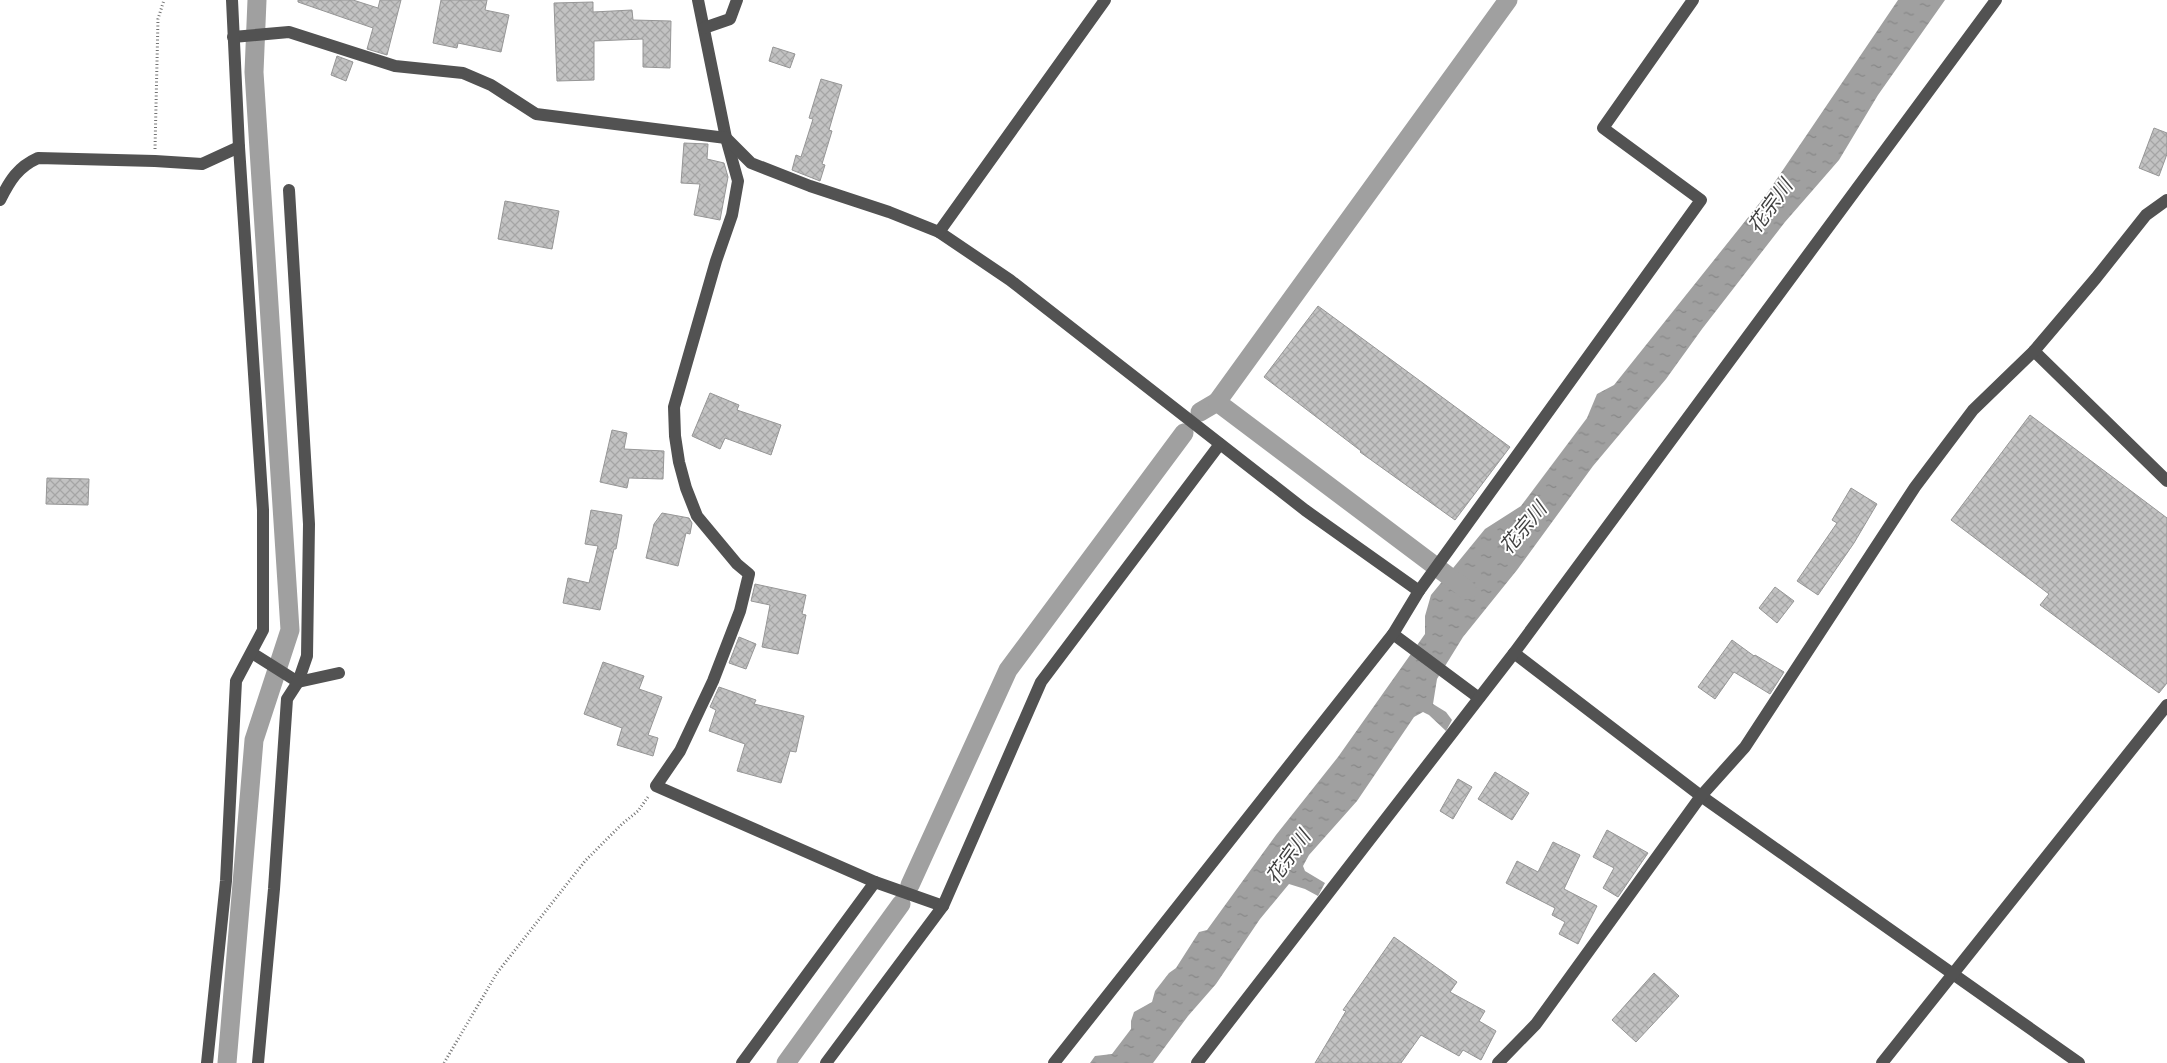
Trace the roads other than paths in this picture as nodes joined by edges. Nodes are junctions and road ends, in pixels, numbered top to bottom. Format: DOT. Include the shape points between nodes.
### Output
graph roads {
  1 [pos="232,0"];
  2 [pos="698,0"];
  3 [pos="737,0"];
  4 [pos="1104,0"];
  5 [pos="1693,0"];
  6 [pos="1996,0"];
  7 [pos="704,28"];
  8 [pos="233,37"];
  9 [pos="726,138"];
  10 [pos="239,147"];
  11 [pos="289,190"];
  12 [pos="0,200"];
  13 [pos="2167,200"];
  14 [pos="939,232"];
  15 [pos="2034,351"];
  16 [pos="1220,444"];
  17 [pos="2167,481"];
  18 [pos="1419,591"];
  19 [pos="1393,634"];
  20 [pos="252,653"];
  21 [pos="1514,653"];
  22 [pos="339,673"];
  23 [pos="298,682"];
  24 [pos="1479,698"];
  25 [pos="2167,705"];
  26 [pos="1705,798"];
  27 [pos="875,882"];
  28 [pos="943,906"];
  29 [pos="1954,973"];
  30 [pos="207,1063"];
  31 [pos="258,1063"];
  32 [pos="742,1063"];
  33 [pos="826,1063"];
  34 [pos="1054,1063"];
  35 [pos="1197,1063"];
  36 [pos="1498,1063"];
  37 [pos="1882,1063"];
  38 [pos="2079,1063"];
  1 -- 8 [label="street"];
  2 -- 7 [label="street"];
  3 -- 7 [label="street" via="730,19"];
  4 -- 14 [label="street"];
  5 -- 18 [label="street" via="1603,128 1701,200"];
  6 -- 21 [label="street"];
  7 -- 9 [label="street"];
  8 -- 9 [label="street" via="289,32 395,66 463,73 492,85 536,114"];
  8 -- 10 [label="street"];
  9 -- 14 [label="street" via="751,163"];
  9 -- 27 [label="street" via="738,181 732,216 674,407 675,436 678,462 698,516 749,574 740,611 713,681 680,751 656,786"];
  10 -- 12 [label="street" via="202,164 38,158 14,174"];
  10 -- 20 [label="street" via="263,510 264,630"];
  11 -- 23 [label="street" via="309,524 307,656"];
  13 -- 15 [label="street" via="2146,215"];
  14 -- 16 [label="street" via="1010,280"];
  15 -- 17 [label="street"];
  15 -- 26 [label="street" via="1973,410 1921,479 1745,747"];
  16 -- 18 [label="street" via="1305,510"];
  16 -- 28 [label="street" via="1041,682"];
  18 -- 19 [label="street"];
  19 -- 24 [label="street"];
  19 -- 34 [label="street"];
  20 -- 23 [label="street"];
  20 -- 30 [label="street" via="236,681 226,881"];
  21 -- 24 [label="street"];
  21 -- 26 [label="street"];
  22 -- 23 [label="street"];
  23 -- 31 [label="street" via="287,699"];
  24 -- 35 [label="street"];
  25 -- 29 [label="street"];
  26 -- 29 [label="street"];
  26 -- 36 [label="street" via="1536,1024"];
  27 -- 28 [label="street"];
  27 -- 32 [label="street"];
  28 -- 33 [label="street"];
  29 -- 37 [label="street"];
  29 -- 38 [label="street"];
}
